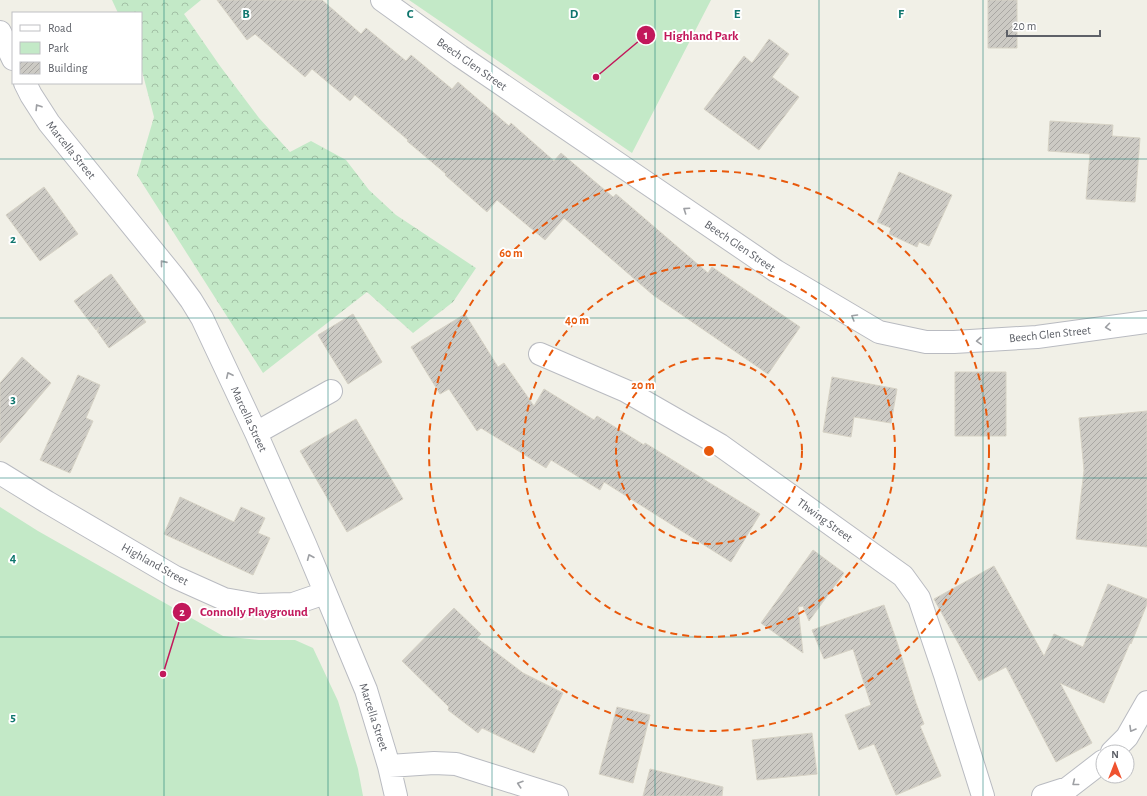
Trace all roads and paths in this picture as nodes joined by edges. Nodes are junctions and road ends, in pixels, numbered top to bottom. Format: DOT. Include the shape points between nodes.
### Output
graph roads {
  1 [pos="382,0"];
  2 [pos="0,32"];
  3 [pos="12,56"];
  4 [pos="26,84"];
  5 [pos="1147,322"];
  6 [pos="540,354"];
  7 [pos="331,391"];
  8 [pos="256,433"];
  9 [pos="0,473"];
  10 [pos="325,593"];
  11 [pos="1147,702"];
  12 [pos="1120,744"];
  13 [pos="389,766"];
  14 [pos="1095,767"];
  15 [pos="396,796"];
  16 [pos="557,796"];
  17 [pos="983,796"];
  18 [pos="1042,796"];
  5 -- 1 [label="street, Beech Glen Street, one-way" via="1037,337 954,342 926,342 879,332 776,271"];
  2 -- 3 [label="street"];
  8 -- 4 [label="street, Marcella Street, one-way" via="191,300 49,123"];
  6 -- 17 [label="street, Thwing Street" via="626,391 720,445 903,576 919,598 946,675"];
  7 -- 8 [label="street"];
  10 -- 8 [label="street, Marcella Street, one-way"];
  9 -- 10 [label="street, Highland Street" via="175,577 224,599 258,605 293,604"];
  10 -- 13 [label="street, Marcella Street" via="366,690"];
  11 -- 12 [label="street, one-way" via="1127,737"];
  13 -- 15 [label="street, Marcella Street"];
  16 -- 13 [label="street, one-way" via="456,764"];
  14 -- 18 [label="street, one-way" via="1068,788"];
}
